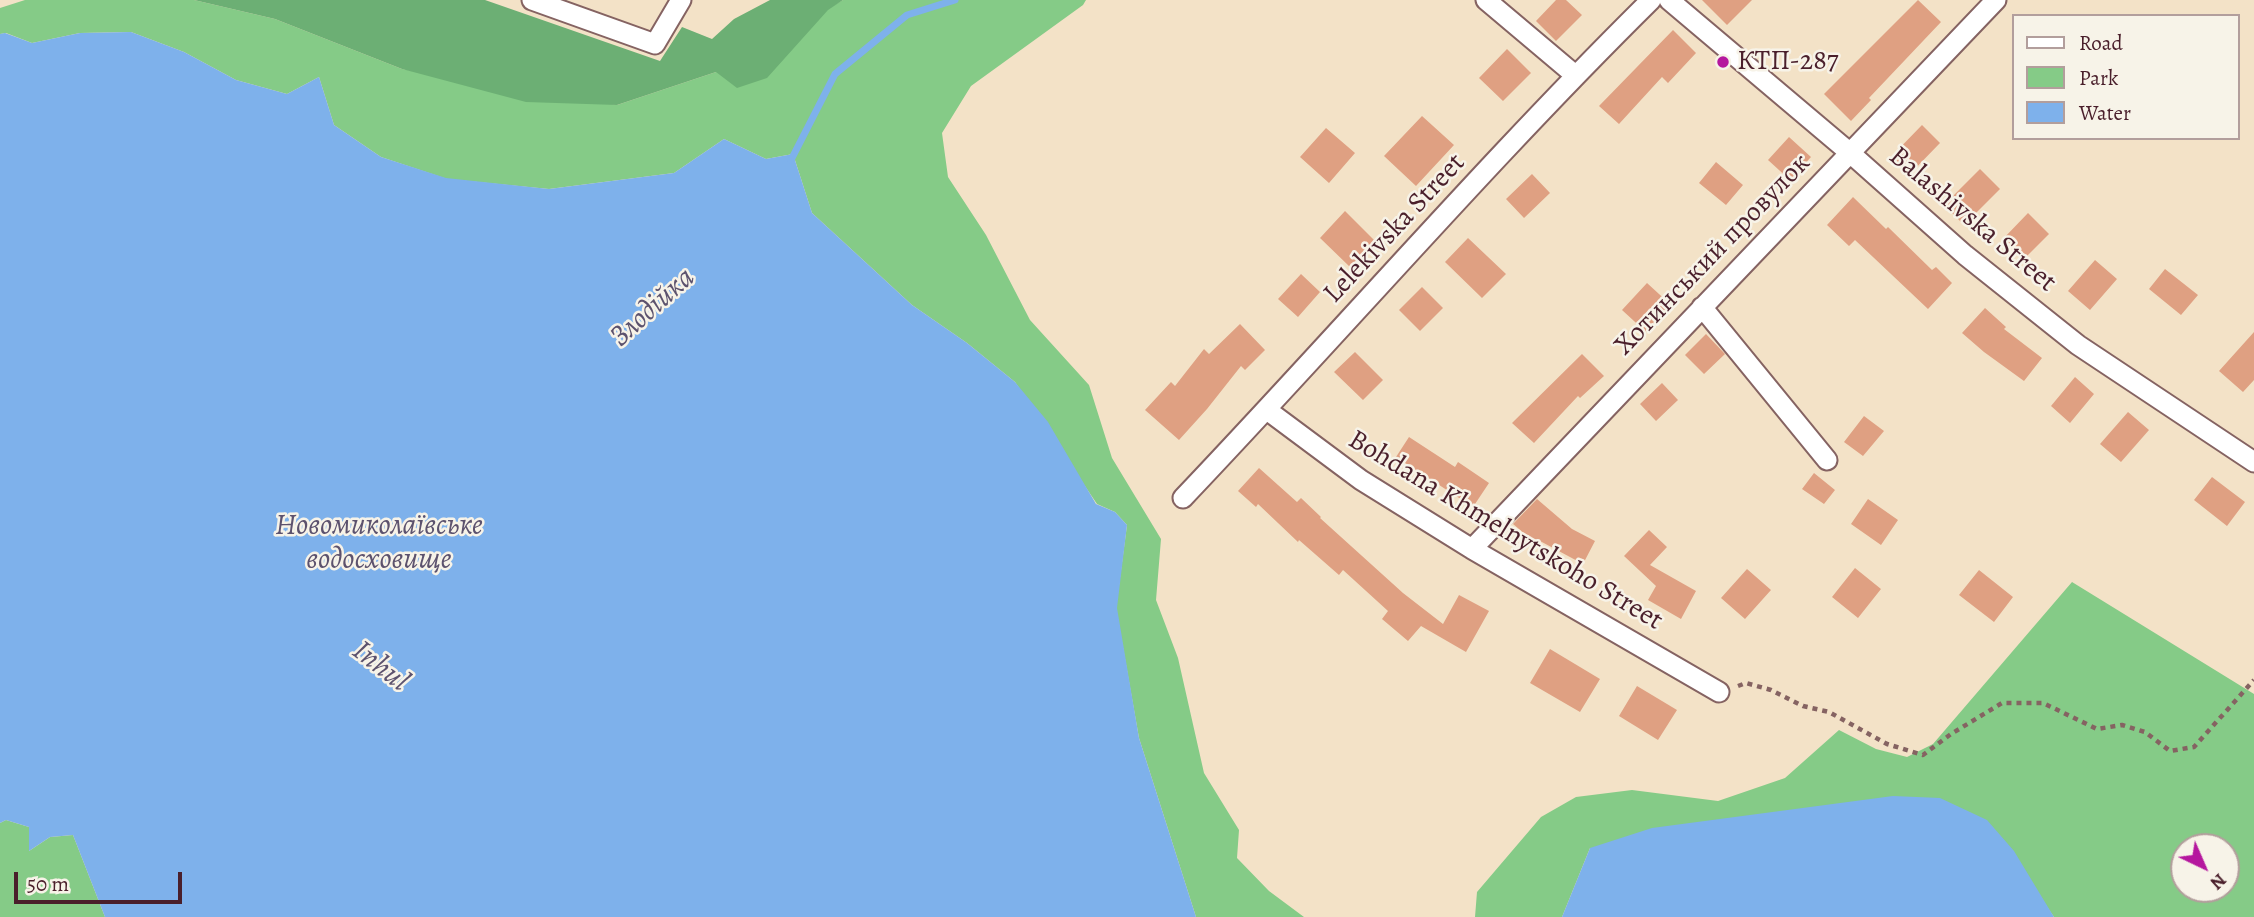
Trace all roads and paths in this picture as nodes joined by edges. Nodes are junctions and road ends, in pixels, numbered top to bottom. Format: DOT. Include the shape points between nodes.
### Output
graph roads {
  1 [pos="532,0"];
  2 [pos="681,0"];
  3 [pos="1486,0"];
  4 [pos="1651,0"];
  5 [pos="1669,0"];
  6 [pos="1996,0"];
  7 [pos="1574,75"];
  8 [pos="1849,152"];
  9 [pos="1702,307"];
  10 [pos="1267,410"];
  11 [pos="1827,460"];
  12 [pos="2254,462"];
  13 [pos="1183,498"];
  14 [pos="1472,549"];
  15 [pos="2254,680"];
  16 [pos="1719,692"];
  1 -- 2 [label="street" via="655,44"];
  3 -- 7 [label="street"];
  4 -- 7 [label="street, Lelekivska Street"];
  5 -- 8 [label="street, Balashivska Street"];
  6 -- 8 [label="street, Хотинський провулок"];
  7 -- 10 [label="street, Lelekivska Street"];
  8 -- 9 [label="street, Хотинський провулок"];
  8 -- 12 [label="street, Balashivska Street" via="1965,255 2078,345"];
  9 -- 11 [label="street"];
  9 -- 14 [label="street, Хотинський провулок"];
  10 -- 13 [label="street, Lelekivska Street"];
  10 -- 14 [label="street, Bohdana Khmelnytskoho Street" via="1361,480"];
  14 -- 16 [label="street, Bohdana Khmelnytskoho Street"];
  15 -- 16 [label="path" via="2194,747 2170,751 2145,732 2122,725 2097,729 2043,703 2002,703 1923,755 1887,744 1829,712 1746,682"];
}
